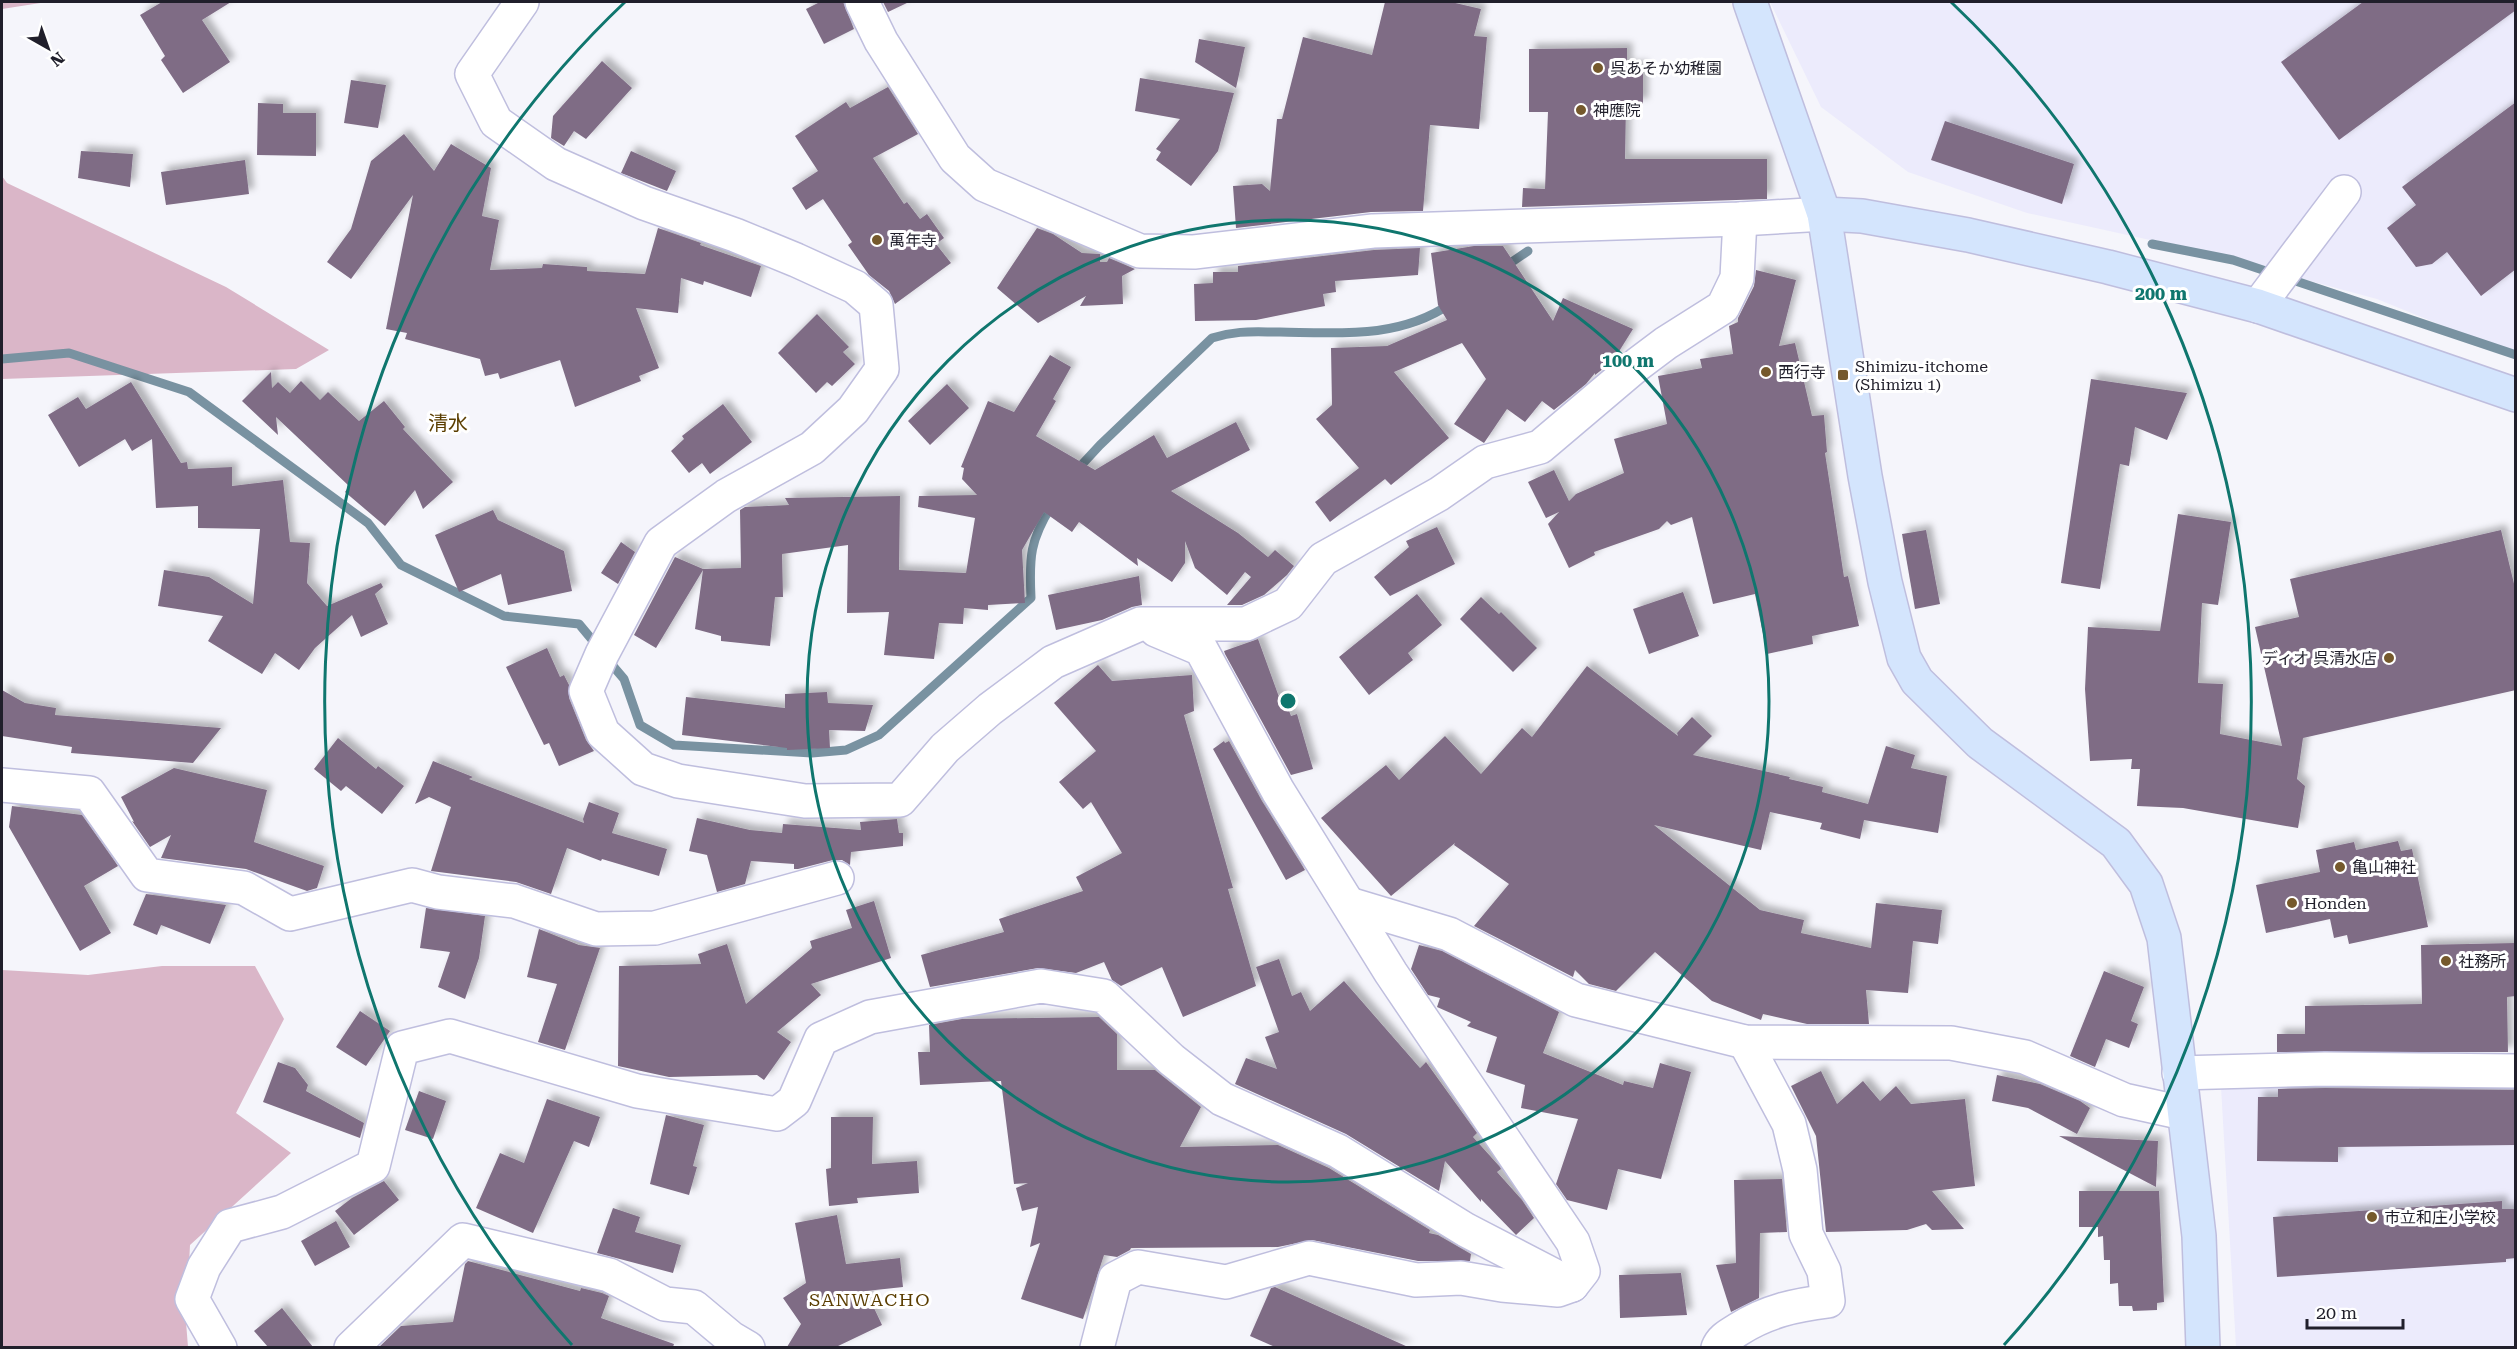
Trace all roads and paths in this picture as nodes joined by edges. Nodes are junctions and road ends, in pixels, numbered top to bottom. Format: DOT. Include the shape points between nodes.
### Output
graph roads {
  1 [pos="522,2"];
  2 [pos="862,2"];
  3 [pos="1750,2"];
  4 [pos="2344,192"];
  5 [pos="1824,214"];
  6 [pos="1740,219"];
  7 [pos="2258,306"];
  8 [pos="2516,395"];
  9 [pos="1140,624"];
  10 [pos="2,785"];
  11 [pos="837,878"];
  12 [pos="1349,904"];
  13 [pos="1745,1042"];
  14 [pos="2516,1071"];
  15 [pos="2179,1073"];
  16 [pos="2183,1113"];
  17 [pos="1572,1285"];
  18 [pos="220,1347"];
  19 [pos="351,1347"];
  20 [pos="748,1347"];
  21 [pos="1097,1347"];
  22 [pos="1718,1347"];
  23 [pos="2204,1347"];
  1 -- 9 [label="street" via="472,74 496,122 556,164 644,203 796,260 855,287 876,305 882,369 853,410 812,448 726,496 662,543 586,691 603,733 643,768 678,781 805,801 900,800 945,748 1053,662"];
  2 -- 6 [label="street" via="881,41 955,158 985,185 1140,251 1194,252 1373,231"];
  3 -- 5 [label="street"];
  4 -- 7 [label="street"];
  5 -- 6 [label="street"];
  5 -- 7 [label="street" via="1862,216 1968,235"];
  5 -- 15 [label="street" via="1865,477 1904,658 1917,681 1980,743 2116,843 2146,884 2164,938"];
  6 -- 9 [label="street" via="1737,278 1723,307 1638,364 1540,447 1485,462 1439,494 1323,559 1288,604 1246,624"];
  7 -- 8 [label="street"];
  9 -- 12 [label="street" via="1201,649 1278,791"];
  10 -- 11 [label="street" via="88,793 147,875 244,888 290,914 412,885 514,901 596,929 655,928"];
  12 -- 13 [label="street" via="1449,934 1576,1000"];
  12 -- 17 [label="street" via="1391,973 1573,1242 1582,1270"];
  13 -- 16 [label="street" via="1951,1043 2025,1057 2124,1100"];
  13 -- 22 [label="street" via="1789,1124 1800,1170 1806,1234 1824,1271 1828,1301 1795,1305 1758,1317 1721,1340"];
  14 -- 15 [label="street" via="2325,1069"];
  15 -- 16 [label="street"];
  16 -- 23 [label="street" via="2199,1236"];
  17 -- 18 [label="street" via="1466,1230 1338,1151 1222,1099 1172,1060 1104,996 1041,986 870,1017 820,1039 794,1101 777,1114 637,1091 450,1036 402,1048 373,1166 282,1212 230,1226 204,1267 192,1299"];
  17 -- 21 [label="street" via="1558,1290 1461,1278 1416,1280 1309,1258 1226,1282 1138,1267 1114,1279"];
  19 -- 20 [label="street" via="463,1240 609,1275 665,1304 694,1306 731,1338"];
}
